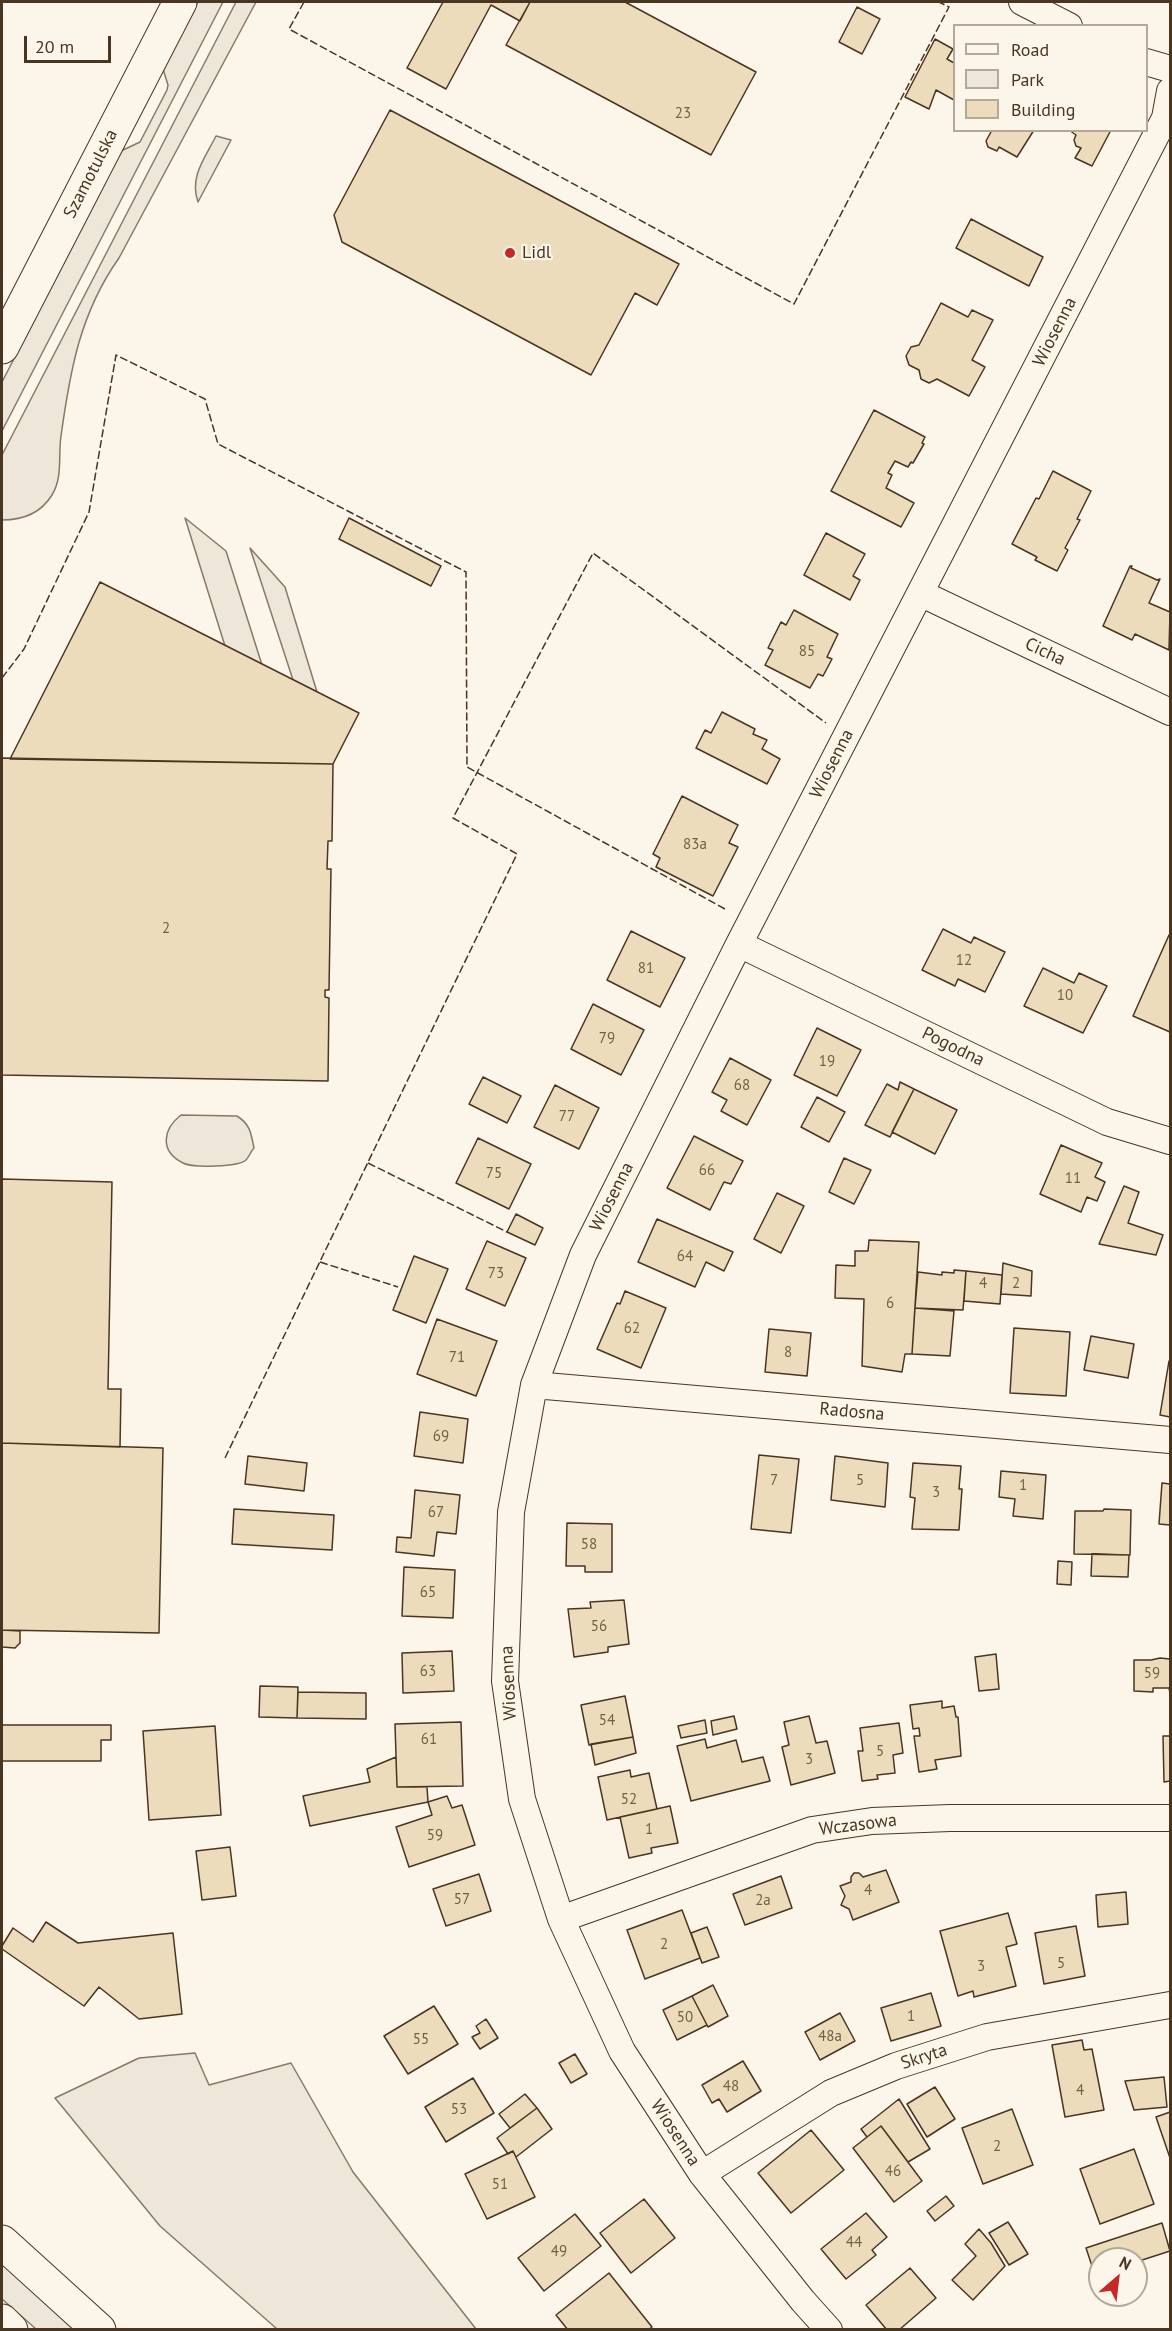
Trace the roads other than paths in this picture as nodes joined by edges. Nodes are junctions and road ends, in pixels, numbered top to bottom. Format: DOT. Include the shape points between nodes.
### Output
graph roads {
  1 [pos="180,2"];
  2 [pos="1022,2"];
  3 [pos="1065,24"];
  4 [pos="1148,63"];
  5 [pos="1170,69"];
  6 [pos="1170,91"];
  7 [pos="2,346"];
  8 [pos="920,593"];
  9 [pos="1170,712"];
  10 [pos="739,944"];
  11 [pos="1170,1141"];
  12 [pos="534,1385"];
  13 [pos="1170,1440"];
  14 [pos="1170,1818"];
  15 [pos="561,1919"];
  16 [pos="1170,2005"];
  17 [pos="702,2174"];
  18 [pos="2,2242"];
  19 [pos="2,2321"];
  20 [pos="11,2330"];
  21 [pos="99,2330"];
  22 [pos="829,2330"];
  1 -- 7 [label="street, Szamotulska"];
  2 -- 3 [label="street"];
  4 -- 5 [label="street"];
  6 -- 8 [label="street, Wiosenna" via="1165,118"];
  8 -- 9 [label="street, Cicha"];
  8 -- 10 [label="street, Wiosenna"];
  10 -- 11 [label="street, Pogodna" via="1107,1122"];
  10 -- 12 [label="street, Wiosenna" via="583,1255"];
  12 -- 13 [label="street, Radosna"];
  12 -- 15 [label="street, Wiosenna" via="511,1512 505,1681 522,1799"];
  14 -- 15 [label="street, Wczasowa" via="883,1820 812,1830"];
  15 -- 17 [label="street, Wiosenna" via="622,2051"];
  16 -- 17 [label="street, Skryta" via="987,2037 896,2066 831,2093"];
  17 -- 22 [label="street, Wiosenna"];
  18 -- 21 [label="street"];
  19 -- 20 [label="street"];
}
